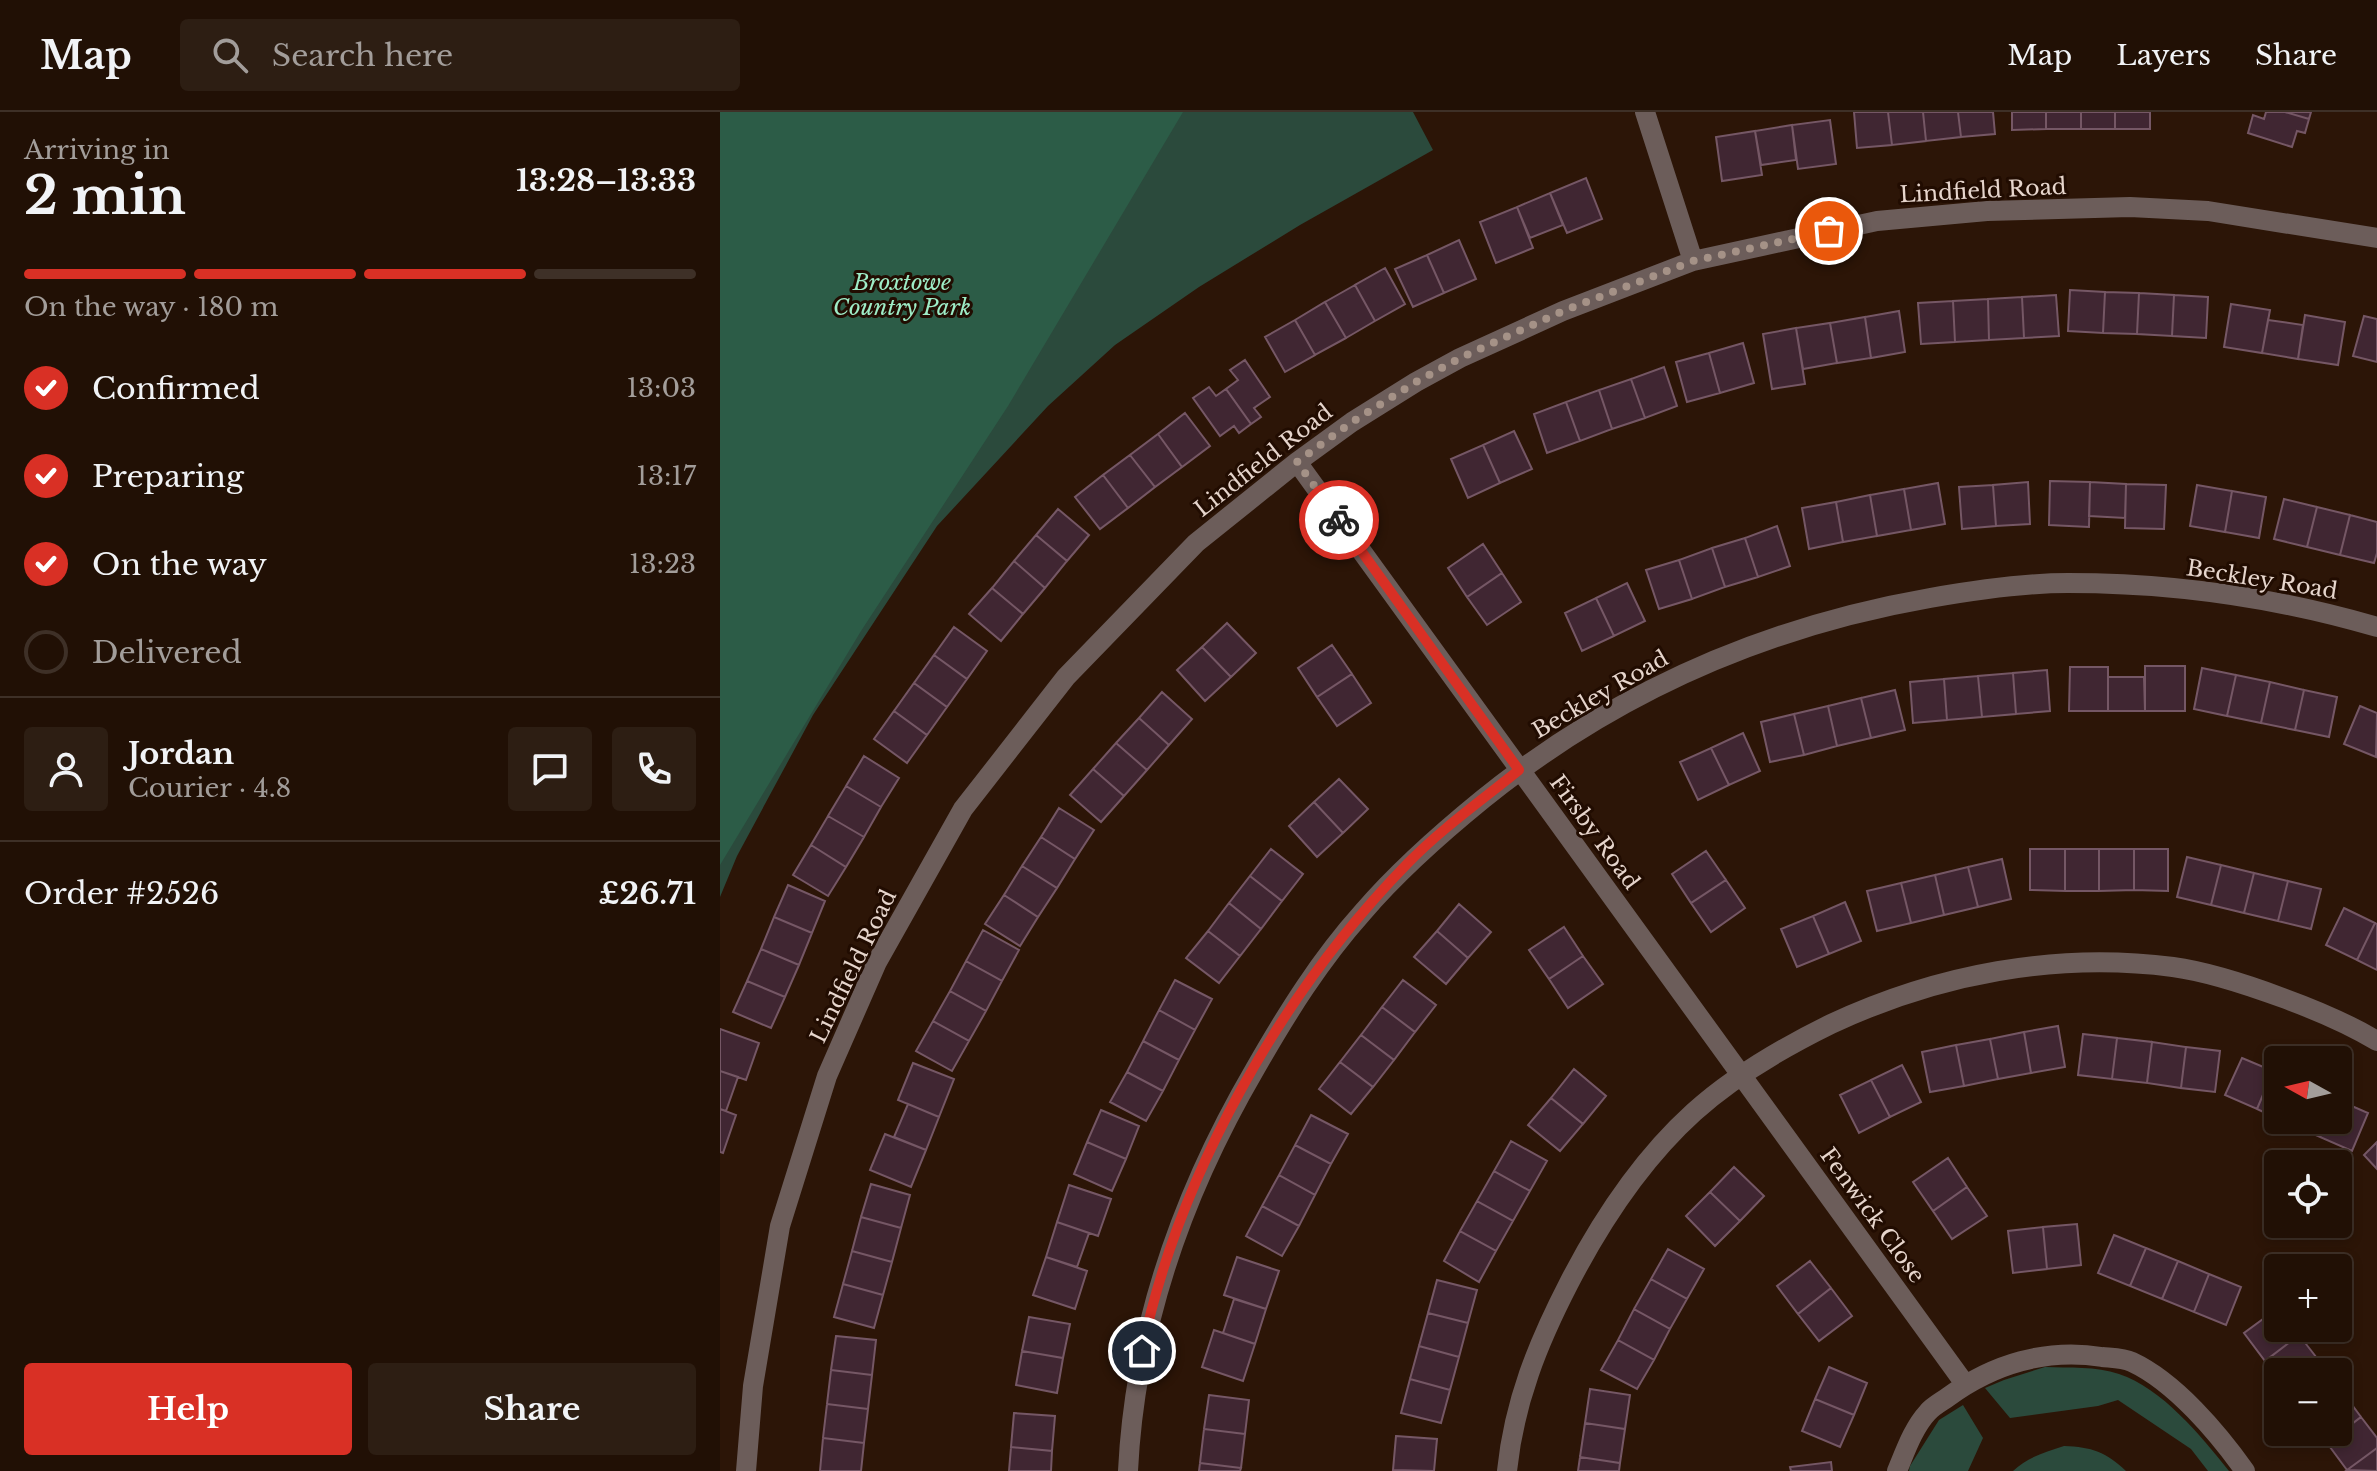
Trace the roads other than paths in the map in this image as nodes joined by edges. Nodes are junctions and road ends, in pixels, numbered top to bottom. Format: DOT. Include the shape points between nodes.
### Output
graph roads {
  1 [pos="1645,112"];
  2 [pos="2377,238"];
  3 [pos="1693,261"];
  4 [pos="1297,462"];
  5 [pos="2377,627"];
  6 [pos="1519,770"];
  7 [pos="2377,1041"];
  8 [pos="1742,1074"];
  9 [pos="1965,1384"];
  10 [pos="746,1471"];
  11 [pos="1128,1471"];
  12 [pos="1507,1471"];
  13 [pos="1897,1471"];
  14 [pos="2245,1471"];
  1 -- 3 [label="street"];
  2 -- 3 [label="street, Lindfield Road" via="2208,211 1987,211 1877,221"];
  3 -- 4 [label="street, Lindfield Road" via="1460,358 1352,422"];
  4 -- 6 [label="street, Firsby Road"];
  4 -- 10 [label="street, Lindfield Road" via="1196,543 1066,677 963,809 877,962 827,1076 780,1226 753,1386"];
  5 -- 6 [label="street, Beckley Road" via="2182,589 2065,583 1962,593 1862,611 1712,661 1575,731"];
  6 -- 8 [label="street, Firsby Road"];
  6 -- 11 [label="street, Beckley Road" via="1410,861 1363,911 1291,1006 1241,1093 1191,1193 1152,1308 1137,1380"];
  7 -- 8 [label="street" via="2318,1011 2228,980 2175,968 2062,964 2005,969 1912,991 1804,1037"];
  8 -- 9 [label="street, Fenwick Close"];
  8 -- 12 [label="street" via="1694,1112 1612,1208 1543,1333 1521,1398"];
  9 -- 13 [label="street" via="1928,1412"];
  9 -- 14 [label="street" via="2001,1366 2059,1354 2130,1361 2196,1413"];
}
